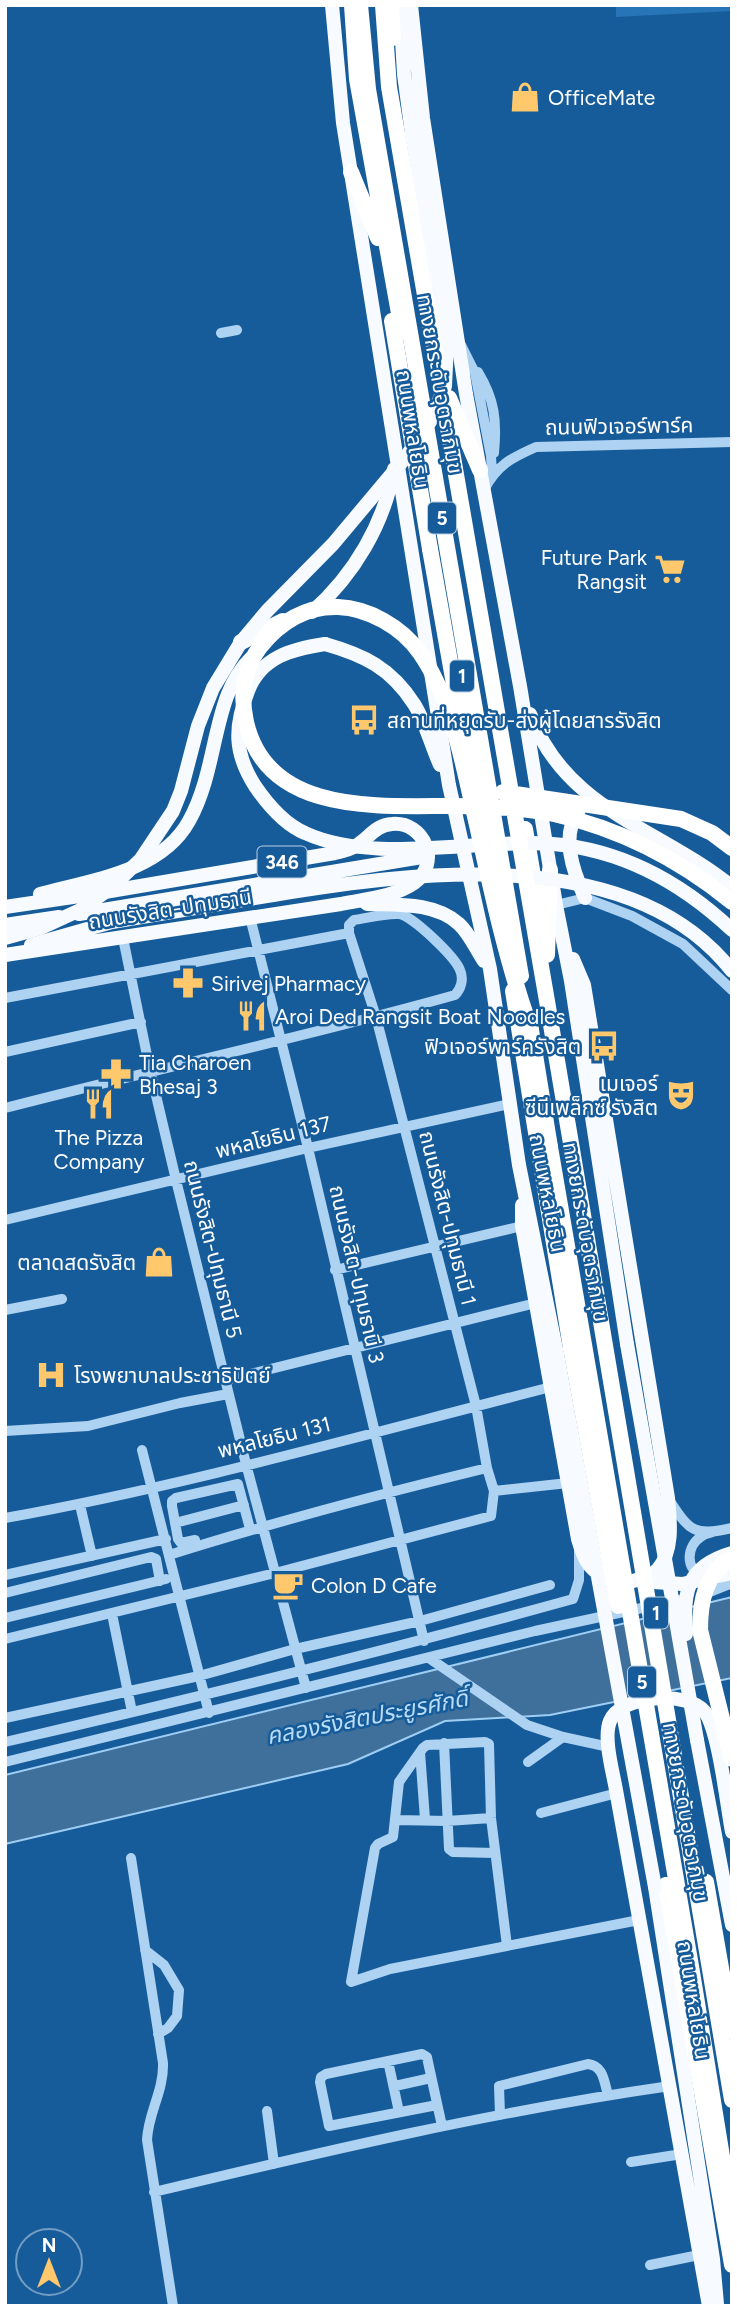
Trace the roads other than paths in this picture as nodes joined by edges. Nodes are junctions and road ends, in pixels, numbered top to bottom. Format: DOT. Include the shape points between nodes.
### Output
graph roads {
  1 [pos="332,5"];
  2 [pos="352,5"];
  3 [pos="360,5"];
  4 [pos="383,5"];
  5 [pos="391,5"];
  6 [pos="400,5"];
  7 [pos="411,5"];
  8 [pos="351,172"];
  9 [pos="373,172"];
  10 [pos="379,240"];
  11 [pos="237,330"];
  12 [pos="221,333"];
  13 [pos="457,338"];
  14 [pos="449,398"];
  15 [pos="732,442"];
  16 [pos="395,459"];
  17 [pos="488,471"];
  18 [pos="292,617"];
  19 [pos="240,642"];
  20 [pos="520,686"];
  21 [pos="449,785"];
  22 [pos="594,800"];
  23 [pos="506,844"];
  24 [pos="732,848"];
  25 [pos="335,853"];
  26 [pos="550,870"];
  27 [pos="732,887"];
  28 [pos="585,898"];
  29 [pos="732,902"];
  30 [pos="341,904"];
  31 [pos="556,905"];
  32 [pos="5,906"];
  33 [pos="250,917"];
  34 [pos="5,925"];
  35 [pos="732,930"];
  36 [pos="349,933"];
  37 [pos="562,934"];
  38 [pos="5,938"];
  39 [pos="123,938"];
  40 [pos="258,949"];
  41 [pos="5,954"];
  42 [pos="547,955"];
  43 [pos="490,969"];
  44 [pos="732,971"];
  45 [pos="130,974"];
  46 [pos="732,990"];
  47 [pos="5,998"];
  48 [pos="376,1017"];
  49 [pos="141,1022"];
  50 [pos="531,1030"];
  51 [pos="280,1041"];
  52 [pos="5,1052"];
  53 [pos="150,1070"];
  54 [pos="510,1104"];
  55 [pos="5,1108"];
  56 [pos="404,1126"];
  57 [pos="609,1137"];
  58 [pos="308,1148"];
  59 [pos="176,1181"];
  60 [pos="522,1182"];
  61 [pos="5,1220"];
  62 [pos="522,1226"];
  63 [pos="435,1246"];
  64 [pos="616,1266"];
  65 [pos="335,1270"];
  66 [pos="62,1299"];
  67 [pos="536,1303"];
  68 [pos="5,1310"];
  69 [pos="455,1323"];
  70 [pos="354,1348"];
  71 [pos="564,1351"];
  72 [pos="226,1380"];
  73 [pos="551,1387"];
  74 [pos="228,1394"];
  75 [pos="476,1406"];
  76 [pos="5,1431"];
  77 [pos="374,1432"];
  78 [pos="142,1450"];
  79 [pos="246,1464"];
  80 [pos="487,1468"];
  81 [pos="568,1483"];
  82 [pos="153,1488"];
  83 [pos="494,1491"];
  84 [pos="388,1492"];
  85 [pos="668,1498"];
  86 [pos="80,1505"];
  87 [pos="244,1505"];
  88 [pos="5,1518"];
  89 [pos="175,1523"];
  90 [pos="262,1524"];
  91 [pos="249,1525"];
  92 [pos="732,1528"];
  93 [pos="713,1532"];
  94 [pos="166,1539"];
  95 [pos="578,1539"];
  96 [pos="400,1540"];
  97 [pos="732,1553"];
  98 [pos="169,1555"];
  99 [pos="92,1556"];
  100 [pos="732,1558"];
  101 [pos="275,1573"];
  102 [pos="5,1575"];
  103 [pos="72,1577"];
  104 [pos="175,1577"];
  105 [pos="727,1578"];
  106 [pos="160,1581"];
  107 [pos="634,1581"];
  108 [pos="550,1585"];
  109 [pos="5,1593"];
  110 [pos="180,1596"];
  111 [pos="573,1599"];
  112 [pos="78,1601"];
  113 [pos="112,1614"];
  114 [pos="5,1618"];
  115 [pos="420,1621"];
  116 [pos="583,1621"];
  117 [pos="5,1639"];
  118 [pos="424,1641"];
  119 [pos="295,1649"];
  120 [pos="429,1658"];
  121 [pos="301,1672"];
  122 [pos="199,1676"];
  123 [pos="306,1688"];
  124 [pos="127,1692"];
  125 [pos="204,1695"];
  126 [pos="132,1712"];
  127 [pos="209,1713"];
  128 [pos="732,1716"];
  129 [pos="5,1718"];
  130 [pos="710,1722"];
  131 [pos="563,1737"];
  132 [pos="697,1740"];
  133 [pos="5,1742"];
  134 [pos="444,1744"];
  135 [pos="609,1747"];
  136 [pos="420,1752"];
  137 [pos="732,1759"];
  138 [pos="5,1762"];
  139 [pos="528,1762"];
  140 [pos="617,1793"];
  141 [pos="541,1813"];
  142 [pos="491,1818"];
  143 [pos="397,1819"];
  144 [pos="425,1819"];
  145 [pos="447,1821"];
  146 [pos="732,1832"];
  147 [pos="495,1853"];
  148 [pos="131,1858"];
  149 [pos="660,1886"];
  150 [pos="639,1920"];
  151 [pos="732,1925"];
  152 [pos="507,1946"];
  153 [pos="145,1951"];
  154 [pos="732,2031"];
  155 [pos="158,2034"];
  156 [pos="388,2061"];
  157 [pos="431,2078"];
  158 [pos="395,2087"];
  159 [pos="670,2087"];
  160 [pos="608,2095"];
  161 [pos="732,2100"];
  162 [pos="437,2105"];
  163 [pos="267,2111"];
  164 [pos="399,2112"];
  165 [pos="500,2115"];
  166 [pos="442,2126"];
  167 [pos="682,2154"];
  168 [pos="631,2162"];
  169 [pos="274,2164"];
  170 [pos="154,2192"];
  171 [pos="732,2218"];
  172 [pos="699,2255"];
  173 [pos="650,2264"];
  174 [pos="732,2265"];
  175 [pos="173,2306"];
  176 [pos="709,2306"];
  177 [pos="717,2306"];
  1 -- 8 [label="main road, ถนนพหลโยธิน / 1"];
  2 -- 9 [label="highway, ถนนพหลโยธิน / 1" via="357,79"];
  3 -- 50 [label="highway, ทางยกระดับอุตราภิมุข / 5, bridge" via="368,89"];
  4 -- 161 [label="highway, ทางยกระดับอุตราภิมุข / 5, bridge" via="389,87"];
  5 -- 14 [label="highway, ถนนพหลโยธิน / 1" via="396,83"];
  6 -- 19 [label="main road, bridge" via="412,134 447,345 445,386 431,420 406,457"];
  7 -- 13 [label="main road, 1" via="423,118"];
  8 -- 10 [label="highway"];
  8 -- 16 [label="main road, ถนนพหลโยธิน / 1"];
  9 -- 10 [label="highway"];
  9 -- 71 [label="highway, ถนนพหลโยธิน / 1" via="438,528"];
  10 -- 24 [label="highway, bridge" via="462,731 474,764 499,791 681,819"];
  11 -- 12 [label="street"];
  13 -- 17 [label="main road, 1"];
  13 -- 17 [label="street" via="477,380"];
  14 -- 17 [label="highway"];
  14 -- 42 [label="highway, ถนนพหลโยธิน / 1"];
  15 -- 17 [label="street, ถนนฟิวเจอร์พาร์ค" via="536,447"];
  16 -- 21 [label="main road, ถนนพหลโยธิน / 1"];
  16 -- 32 [label="main road" via="381,517 342,582 309,615 252,657 235,678 224,703 204,785 176,839 143,863 118,873"];
  17 -- 20 [label="main road, 1" via="484,490"];
  18 -- 19 [label="highway, bridge"];
  18 -- 29 [label="highway, bridge" via="255,654 243,692 252,742 286,781 306,792 348,803 488,807 584,822 655,849"];
  18 -- 50 [label="highway, bridge" via="326,607 350,608 387,622 419,651 446,706 457,743 507,957"];
  19 -- 38 [label="main road, bridge" via="213,688 173,811 141,859 80,910"];
  20 -- 22 [label="main road" via="550,752"];
  20 -- 26 [label="main road, 1"];
  21 -- 23 [label="main road, bridge" via="414,704 383,669 356,653 325,644 298,648 266,663 239,712 237,740 245,771 264,800 303,833 328,841 402,849"];
  21 -- 43 [label="main road, ถนนพหลโยธิน / 1"];
  22 -- 27 [label="main road"];
  22 -- 28 [label="main road" via="578,810 570,831 571,860"];
  23 -- 34 [label="main road, bridge"];
  23 -- 35 [label="main road, bridge" via="554,844 607,854 654,872 691,894"];
  25 -- 30 [label="main road" via="356,870 354,888"];
  25 -- 30 [label="main road, 346" via="361,843 388,824 410,828 428,849 429,863 414,883"];
  25 -- 32 [label="main road, 346"];
  26 -- 31 [label="main road, 1"];
  26 -- 42 [label="highway"];
  28 -- 31 [label="street"];
  28 -- 46 [label="street" via="632,916 683,944"];
  30 -- 33 [label="main road, ถนนรังสิต-ปทุมธานี / 346"];
  30 -- 43 [label="main road" via="436,909 459,924"];
  31 -- 37 [label="main road, 1"];
  33 -- 39 [label="main road, ถนนรังสิต-ปทุมธานี / 346"];
  33 -- 40 [label="street, ถนนรังสิต-ปทุมธานี 3"];
  36 -- 40 [label="street"];
  36 -- 48 [label="street, ถนนรังสิต-ปทุมธานี 1"];
  36 -- 48 [label="street" via="348,925 354,919 408,917 460,970 462,981 455,995"];
  37 -- 57 [label="main road" via="584,985"];
  37 -- 64 [label="main road, 1"];
  39 -- 41 [label="main road, ถนนรังสิต-ปทุมธานี / 346"];
  39 -- 45 [label="street, ถนนรังสิต-ปทุมธานี 5"];
  40 -- 45 [label="street"];
  40 -- 51 [label="street, ถนนรังสิต-ปทุมธานี 3"];
  41 -- 44 [label="main road, bridge" via="112,922 356,882 418,876 515,877 606,891 649,906 685,927"];
  42 -- 154 [label="highway, ถนนพหลโยธิน / 1, bridge" via="657,1624"];
  43 -- 54 [label="main road, ถนนพหลโยธิน / 1"];
  45 -- 47 [label="street"];
  45 -- 49 [label="street, ถนนรังสิต-ปทุมธานี 5"];
  48 -- 51 [label="street"];
  48 -- 56 [label="street, ถนนรังสิต-ปทุมธานี 1"];
  49 -- 52 [label="street"];
  49 -- 53 [label="street, ถนนรังสิต-ปทุมธานี 5"];
  50 -- 171 [label="highway, ทางยกระดับอุตราภิมุข / 5, bridge"];
  51 -- 53 [label="street"];
  51 -- 58 [label="street, ถนนรังสิต-ปทุมธานี 3"];
  53 -- 55 [label="street"];
  53 -- 59 [label="street, ถนนรังสิต-ปทุมธานี 5"];
  54 -- 56 [label="street, พหลโยธิน 137"];
  54 -- 60 [label="main road, ถนนพหลโยธิน / 1"];
  56 -- 58 [label="street, พหลโยธิน 137"];
  56 -- 63 [label="street, ถนนรังสิต-ปทุมธานี 1"];
  57 -- 64 [label="main road"];
  57 -- 85 [label="main road"];
  58 -- 59 [label="street, พหลโยธิน 137"];
  58 -- 65 [label="street, ถนนรังสิต-ปทุมธานี 3"];
  59 -- 61 [label="street, พหลโยธิน 137"];
  59 -- 72 [label="street, ถนนรังสิต-ปทุมธานี 5"];
  60 -- 62 [label="main road"];
  60 -- 71 [label="main road, ถนนพหลโยธิน / 1"];
  62 -- 63 [label="street"];
  62 -- 67 [label="main road"];
  63 -- 65 [label="street"];
  63 -- 69 [label="street, ถนนรังสิต-ปทุมธานี 1"];
  64 -- 132 [label="main road, 1, bridge"];
  65 -- 70 [label="street, ถนนรังสิต-ปทุมธานี 3"];
  66 -- 68 [label="street"];
  67 -- 69 [label="street"];
  67 -- 73 [label="main road"];
  69 -- 70 [label="street"];
  69 -- 75 [label="street, ถนนรังสิต-ปทุมธานี 1"];
  70 -- 72 [label="street"];
  70 -- 77 [label="street, ถนนรังสิต-ปทุมธานี 3"];
  71 -- 149 [label="highway, ถนนพหลโยธิน / 1, bridge" via="625,1643"];
  72 -- 74 [label="street, ถนนรังสิต-ปทุมธานี 5"];
  73 -- 75 [label="street, พหลโยธิน 131"];
  73 -- 81 [label="main road"];
  74 -- 76 [label="street" via="88,1426"];
  74 -- 79 [label="street, ถนนรังสิต-ปทุมธานี 5"];
  75 -- 77 [label="street, พหลโยธิน 131"];
  75 -- 80 [label="street, ถนนรังสิต-ปทุมธานี 1"];
  77 -- 79 [label="street, พหลโยธิน 131"];
  77 -- 84 [label="street, ถนนรังสิต-ปทุมธานี 3"];
  78 -- 82 [label="street"];
  79 -- 82 [label="street, พหลโยธิน 131"];
  79 -- 90 [label="street, ถนนรังสิต-ปทุมธานี 5"];
  80 -- 83 [label="street, ถนนรังสิต-ปทุมธานี 1"];
  80 -- 84 [label="street"];
  81 -- 83 [label="street"];
  81 -- 95 [label="main road"];
  82 -- 86 [label="street, พหลโยธิน 131"];
  82 -- 94 [label="street"];
  83 -- 96 [label="street, ถนนรังสิต-ปทุมธานี 1" via="491,1516"];
  84 -- 90 [label="street"];
  84 -- 96 [label="street, ถนนรังสิต-ปทุมธานี 3"];
  85 -- 93 [label="street" via="688,1526"];
  85 -- 107 [label="main road" via="669,1539 663,1561 652,1574"];
  86 -- 88 [label="street, พหลโยธิน 131"];
  86 -- 99 [label="street"];
  87 -- 89 [label="street"];
  87 -- 89 [label="street" via="238,1484 176,1498 172,1501"];
  87 -- 91 [label="street"];
  89 -- 91 [label="street" via="179,1541 185,1543"];
  90 -- 91 [label="street"];
  90 -- 98 [label="street"];
  90 -- 101 [label="street, ถนนรังสิต-ปทุมธานี 5"];
  92 -- 93 [label="street"];
  93 -- 105 [label="street" via="692,1546 690,1567 706,1577"];
  94 -- 98 [label="street"];
  94 -- 99 [label="street"];
  95 -- 107 [label="main road" via="584,1559 599,1575"];
  95 -- 111 [label="street" via="579,1580"];
  96 -- 101 [label="street"];
  96 -- 115 [label="street, ถนนรังสิต-ปทุมธานี 3"];
  97 -- 132 [label="main road, bridge" via="697,1571 686,1592"];
  98 -- 104 [label="street"];
  99 -- 102 [label="street"];
  100 -- 137 [label="highway, bridge" via="708,1583 700,1612 700,1630"];
  101 -- 110 [label="street"];
  101 -- 119 [label="street, ถนนรังสิต-ปทุมธานี 5"];
  103 -- 106 [label="street" via="151,1557 156,1559"];
  103 -- 109 [label="street"];
  103 -- 112 [label="street"];
  104 -- 106 [label="street"];
  104 -- 110 [label="street"];
  105 -- 107 [label="main road" via="682,1584"];
  105 -- 116 [label="street" via="708,1594"];
  106 -- 112 [label="street"];
  108 -- 115 [label="street"];
  110 -- 113 [label="street"];
  110 -- 122 [label="street"];
  111 -- 116 [label="street"];
  111 -- 118 [label="street"];
  112 -- 114 [label="street"];
  113 -- 117 [label="street"];
  113 -- 124 [label="street"];
  115 -- 118 [label="street, ถนนรังสิต-ปทุมธานี 3"];
  115 -- 119 [label="street"];
  116 -- 120 [label="street"];
  118 -- 121 [label="street"];
  119 -- 121 [label="street, ถนนรังสิต-ปทุมธานี 5"];
  119 -- 122 [label="street"];
  120 -- 123 [label="street"];
  120 -- 131 [label="street" via="527,1725"];
  121 -- 123 [label="street, ถนนรังสิต-ปทุมธานี 5"];
  121 -- 125 [label="street"];
  122 -- 124 [label="street"];
  122 -- 125 [label="street"];
  123 -- 127 [label="street"];
  124 -- 126 [label="street"];
  124 -- 129 [label="street"];
  125 -- 126 [label="street"];
  125 -- 127 [label="street"];
  126 -- 133 [label="street"];
  127 -- 138 [label="street"];
  128 -- 130 [label="street"];
  130 -- 135 [label="main road" via="697,1705 678,1698 633,1704 613,1714"];
  130 -- 146 [label="main road"];
  131 -- 135 [label="street"];
  131 -- 139 [label="street"];
  132 -- 151 [label="main road, 1"];
  134 -- 136 [label="street" via="427,1745"];
  134 -- 142 [label="street" via="489,1744"];
  134 -- 145 [label="street"];
  135 -- 140 [label="main road"];
  136 -- 143 [label="street" via="399,1782"];
  136 -- 144 [label="street"];
  140 -- 141 [label="street"];
  140 -- 150 [label="main road"];
  142 -- 145 [label="street"];
  142 -- 147 [label="street"];
  143 -- 144 [label="street"];
  143 -- 152 [label="street" via="393,1837 375,1848 351,1982 390,1969"];
  144 -- 145 [label="street"];
  145 -- 147 [label="street" via="450,1851"];
  147 -- 152 [label="street"];
  148 -- 153 [label="street"];
  149 -- 174 [label="highway, ถนนพหลโยธิน / 1"];
  149 -- 177 [label="main road, ถนนพหลโยธิน / 1"];
  150 -- 152 [label="street"];
  150 -- 159 [label="main road"];
  153 -- 155 [label="street"];
  153 -- 155 [label="street" via="164,1965 178,1990 177,2016"];
  155 -- 170 [label="street" via="164,2075 147,2140"];
  156 -- 157 [label="street" via="422,2054"];
  156 -- 158 [label="street"];
  156 -- 164 [label="street" via="321,2077 329,2126"];
  157 -- 158 [label="street"];
  157 -- 162 [label="street"];
  158 -- 164 [label="street"];
  159 -- 160 [label="street"];
  159 -- 167 [label="main road"];
  160 -- 165 [label="street"];
  160 -- 165 [label="street" via="601,2071 589,2064 499,2087"];
  162 -- 164 [label="street"];
  162 -- 166 [label="street"];
  163 -- 169 [label="street"];
  165 -- 166 [label="street"];
  166 -- 169 [label="street"];
  167 -- 168 [label="street"];
  167 -- 172 [label="main road"];
  169 -- 170 [label="street"];
  170 -- 175 [label="street"];
  172 -- 173 [label="street"];
  172 -- 176 [label="main road"];
}
